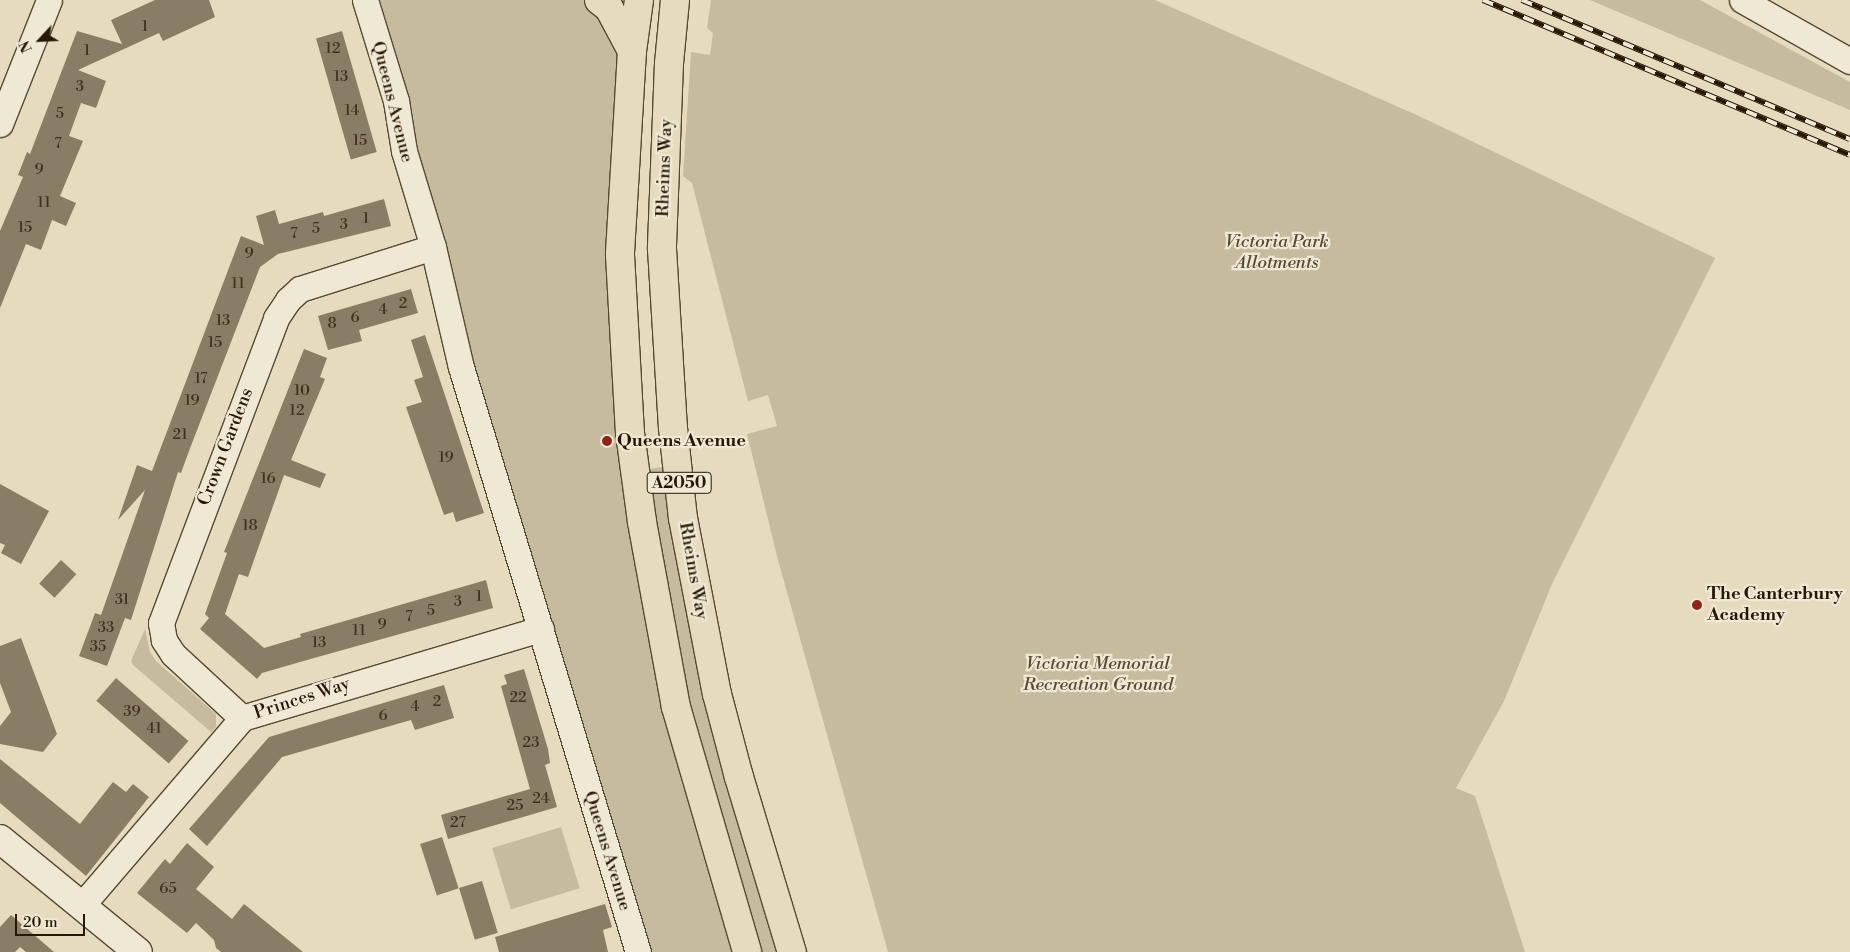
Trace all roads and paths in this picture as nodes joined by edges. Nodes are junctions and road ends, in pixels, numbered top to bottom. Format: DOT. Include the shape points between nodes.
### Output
graph roads {
  1 [pos="49,0"];
  2 [pos="365,0"];
  3 [pos="599,0"];
  4 [pos="638,0"];
  5 [pos="675,0"];
  6 [pos="1742,0"];
  7 [pos="632,51"];
  8 [pos="1850,61"];
  9 [pos="0,124"];
  10 [pos="433,247"];
  11 [pos="541,629"];
  12 [pos="242,718"];
  13 [pos="0,839"];
  14 [pos="82,905"];
  15 [pos="138,952"];
  16 [pos="638,952"];
  17 [pos="747,952"];
  18 [pos="792,952"];
  1 -- 9 [label="street"];
  2 -- 10 [label="street, Queens Avenue" via="396,101 404,152"];
  3 -- 7 [label="main road" via="609,8"];
  4 -- 7 [label="main road, A2050"];
  5 -- 18 [label="main road, Rheims Way / A2050" via="668,72 662,250 673,428 683,518 717,694 738,778"];
  6 -- 8 [label="street"];
  7 -- 17 [label="main road, A2050" via="620,256 630,433 642,522 676,707"];
  10 -- 11 [label="street, Queens Avenue" via="461,367"];
  10 -- 12 [label="street, Crown Gardens" via="300,289 276,318 161,623 164,640 173,654"];
  11 -- 12 [label="street, Princes Way"];
  11 -- 16 [label="street, Queens Avenue"];
  12 -- 14 [label="street, Princes Way"];
  13 -- 14 [label="street"];
  14 -- 15 [label="street"];
}
